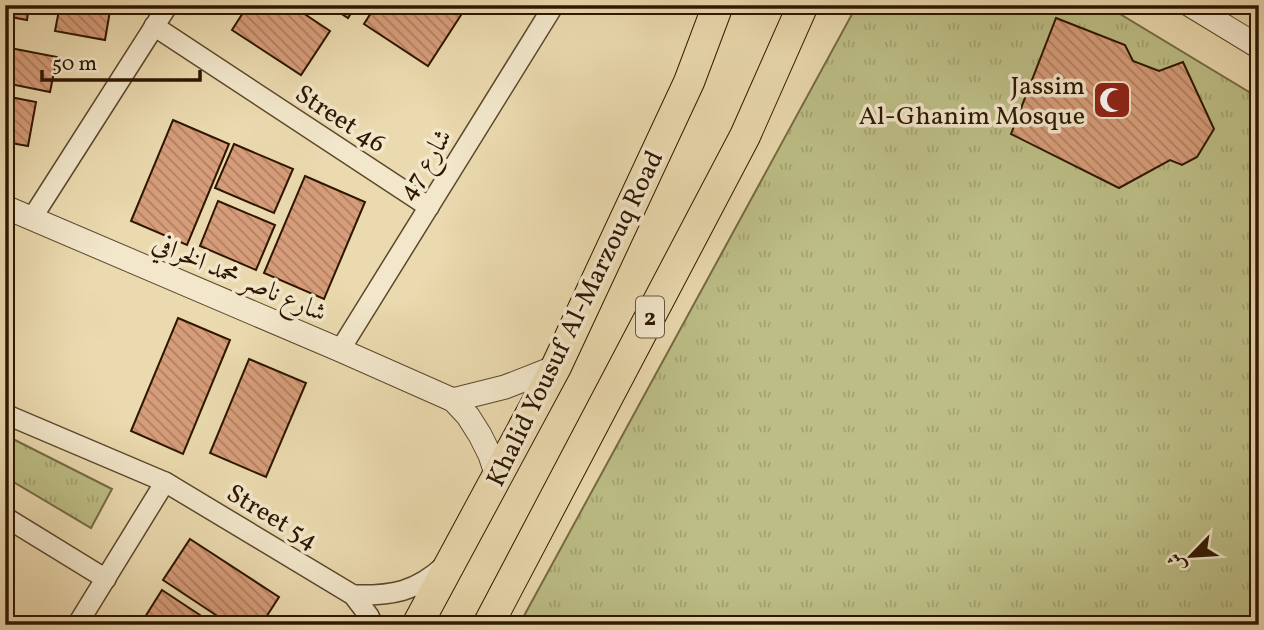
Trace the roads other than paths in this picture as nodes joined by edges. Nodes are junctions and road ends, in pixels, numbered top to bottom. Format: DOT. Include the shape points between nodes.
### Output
graph roads {
  1 [pos="167,5"];
  2 [pos="554,5"];
  3 [pos="718,5"];
  4 [pos="803,5"];
  5 [pos="1190,5"];
  6 [pos="154,26"];
  7 [pos="1259,47"];
  8 [pos="5,207"];
  9 [pos="429,207"];
  10 [pos="32,218"];
  11 [pos="340,350"];
  12 [pos="556,367"];
  13 [pos="453,400"];
  14 [pos="5,414"];
  15 [pos="497,476"];
  16 [pos="165,482"];
  17 [pos="5,517"];
  18 [pos="452,558"];
  19 [pos="106,579"];
  20 [pos="353,595"];
  21 [pos="78,625"];
  22 [pos="373,625"];
  23 [pos="417,625"];
  24 [pos="488,625"];
  1 -- 6 [label="street"];
  2 -- 9 [label="street, شارع 47"];
  3 -- 12 [label="main road, Khalid Yousuf Al-Marzouq Road" via="689,82"];
  4 -- 24 [label="main road, 2" via="746,136"];
  5 -- 7 [label="street"];
  6 -- 9 [label="street, Street 46"];
  6 -- 10 [label="street"];
  8 -- 10 [label="street, شارع ناصر محمد الخرافي"];
  9 -- 11 [label="street, شارع 47"];
  10 -- 11 [label="street, شارع ناصر محمد الخرافي"];
  11 -- 13 [label="street, شارع ناصر محمد الخرافي"];
  12 -- 13 [label="street"];
  12 -- 15 [label="main road, Khalid Yousuf Al-Marzouq Road"];
  13 -- 15 [label="street, شارع ناصر محمد الخرافي" via="480,435"];
  14 -- 16 [label="street, Street 54"];
  15 -- 18 [label="main road, Khalid Yousuf Al-Marzouq Road"];
  16 -- 19 [label="street"];
  16 -- 20 [label="street, Street 54"];
  17 -- 19 [label="street"];
  18 -- 20 [label="street" via="407,589 381,596"];
  18 -- 23 [label="main road, Khalid Yousuf Al-Marzouq Road"];
  19 -- 21 [label="street"];
  20 -- 22 [label="street, Street 54"];
}
